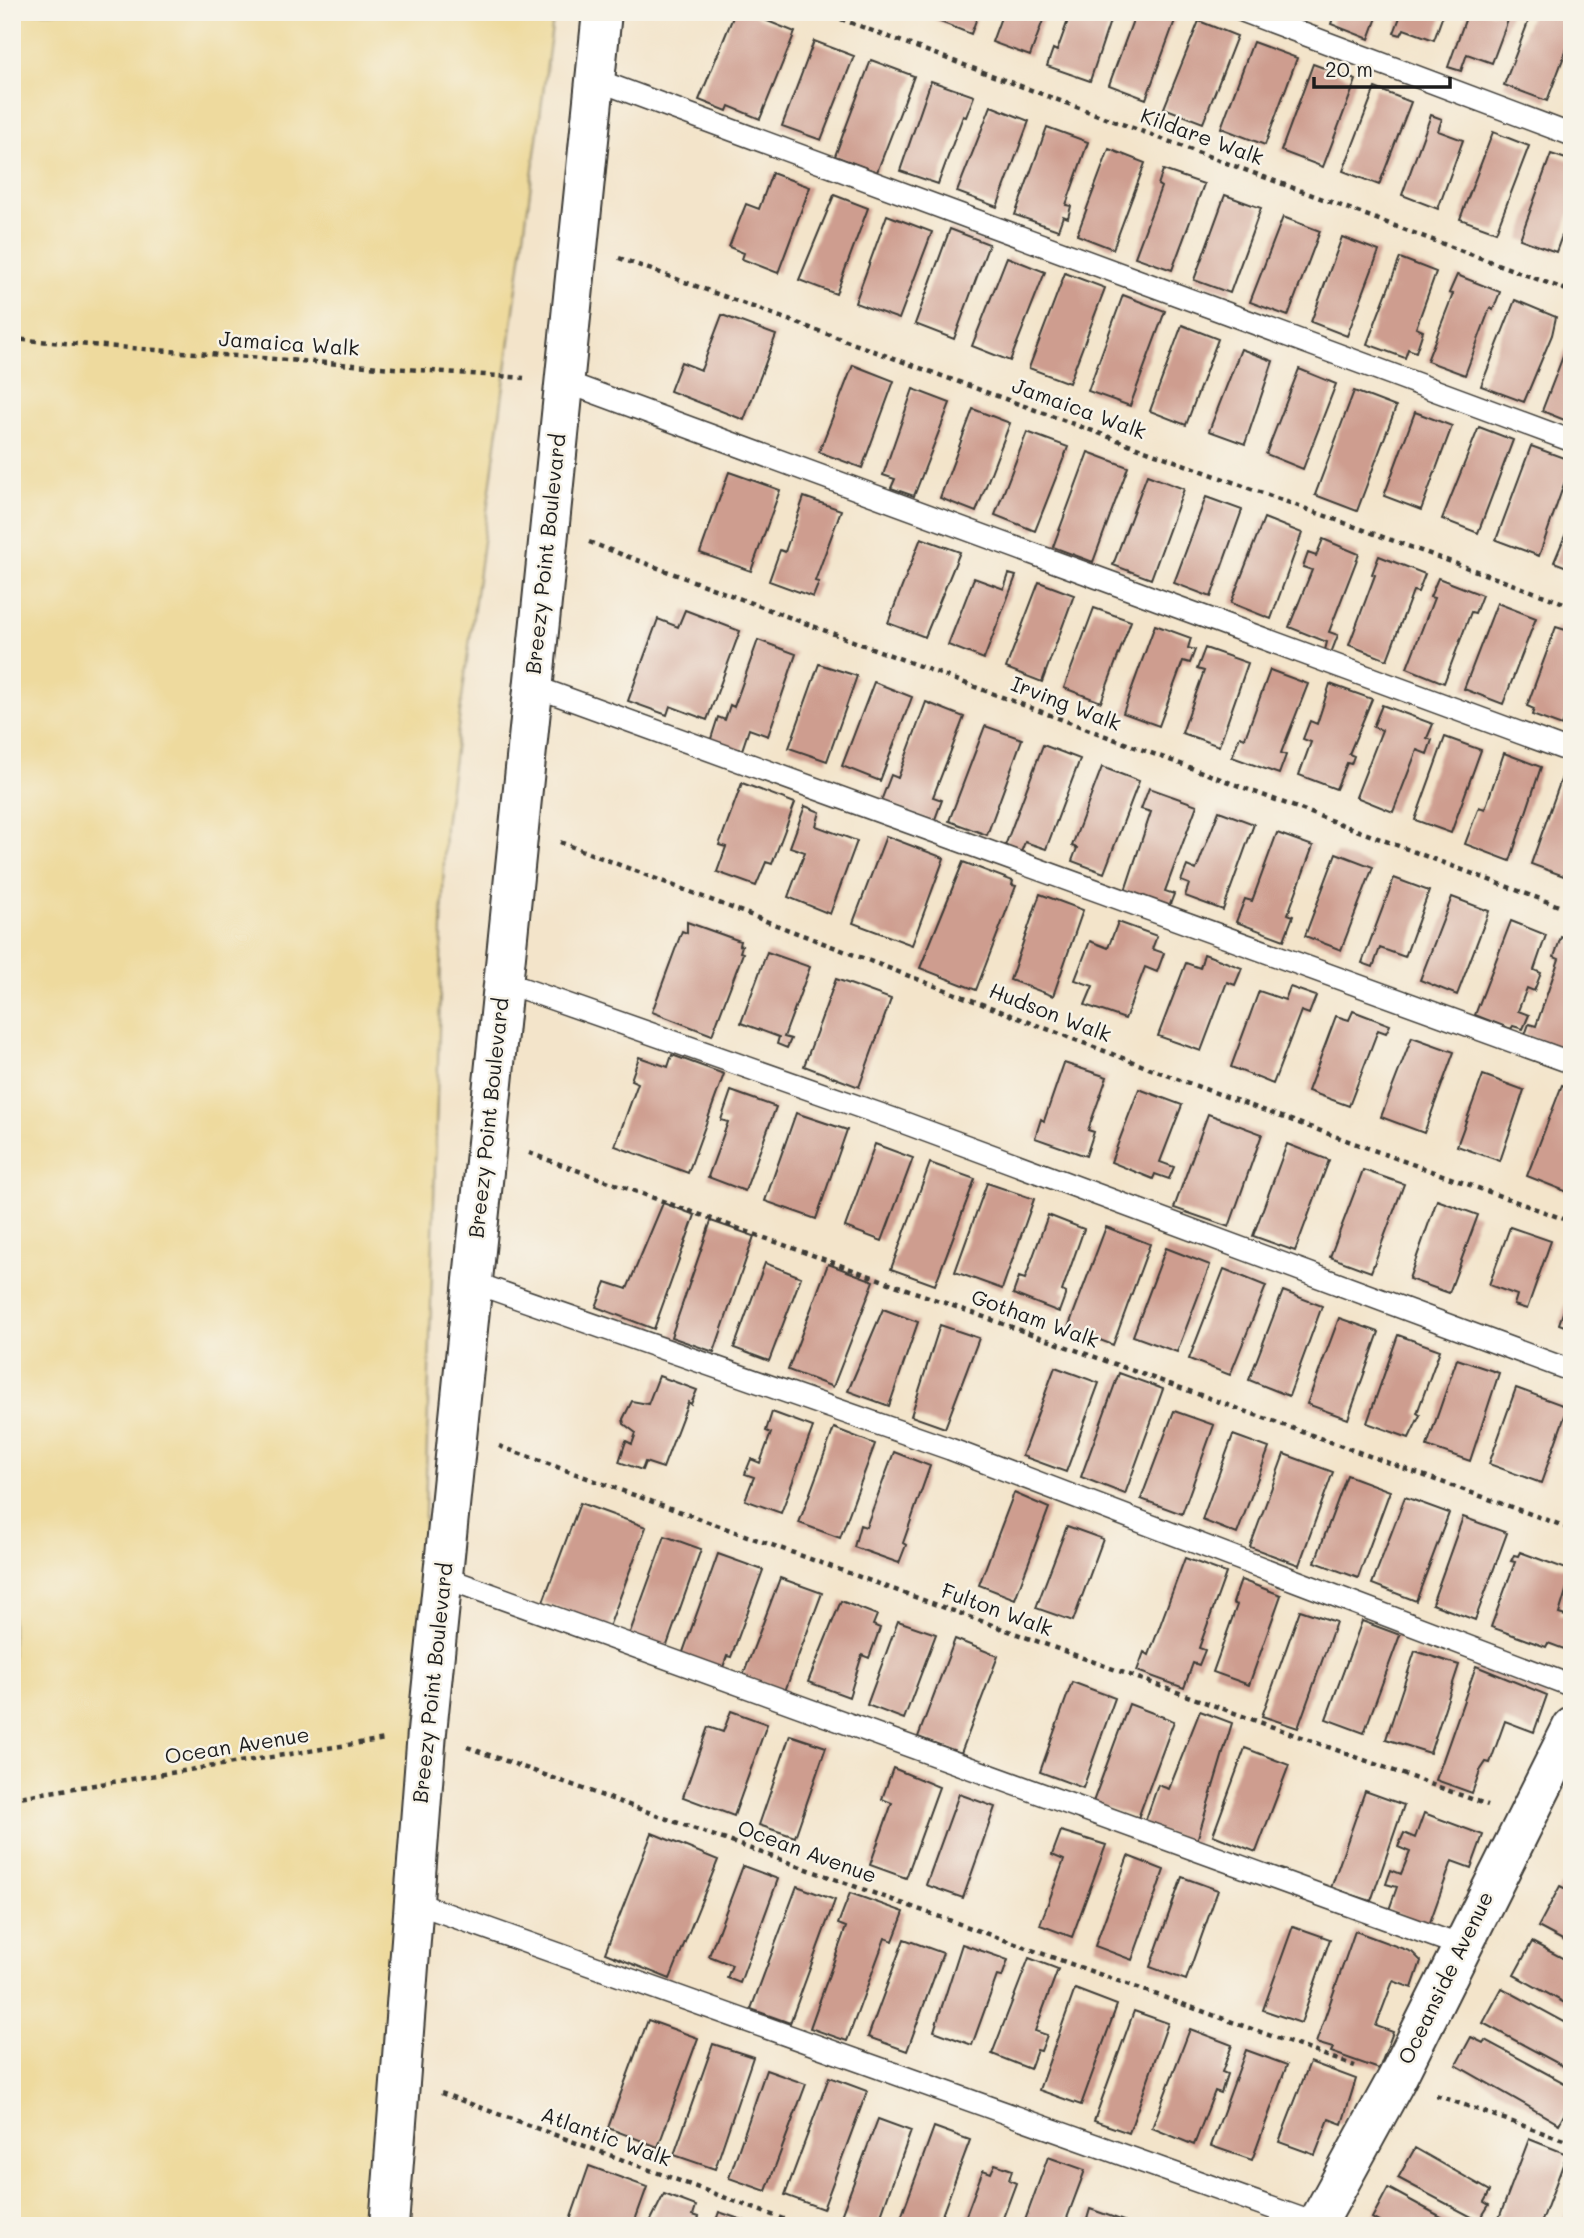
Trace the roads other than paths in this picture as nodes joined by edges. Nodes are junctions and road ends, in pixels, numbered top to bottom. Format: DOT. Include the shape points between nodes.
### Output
graph roads {
  1 [pos="602,12"];
  2 [pos="1245,12"];
  3 [pos="594,79"];
  4 [pos="1572,135"];
  5 [pos="563,381"];
  6 [pos="1572,441"];
  7 [pos="533,686"];
  8 [pos="1572,752"];
  9 [pos="504,982"];
  10 [pos="1572,1063"];
  11 [pos="472,1282"];
  12 [pos="1572,1371"];
  13 [pos="443,1577"];
  14 [pos="1572,1686"];
  15 [pos="1572,1727"];
  16 [pos="413,1902"];
  17 [pos="1461,1946"];
  18 [pos="390,2225"];
  19 [pos="1317,2225"];
  1 -- 3 [label="street, Breezy Point Boulevard"];
  2 -- 4 [label="lane"];
  3 -- 5 [label="street, Breezy Point Boulevard"];
  3 -- 6 [label="lane"];
  5 -- 7 [label="street, Breezy Point Boulevard"];
  5 -- 8 [label="lane"];
  7 -- 9 [label="street, Breezy Point Boulevard"];
  7 -- 10 [label="lane"];
  9 -- 11 [label="street, Breezy Point Boulevard"];
  9 -- 12 [label="lane" via="894,1119"];
  11 -- 13 [label="street, Breezy Point Boulevard"];
  11 -- 14 [label="lane" via="950,1449"];
  13 -- 16 [label="street, Breezy Point Boulevard"];
  13 -- 17 [label="lane"];
  15 -- 17 [label="street, Oceanside Avenue"];
  16 -- 18 [label="street, Breezy Point Boulevard"];
  16 -- 19 [label="lane"];
  17 -- 19 [label="street, Oceanside Avenue" via="1396,2080"];
}
